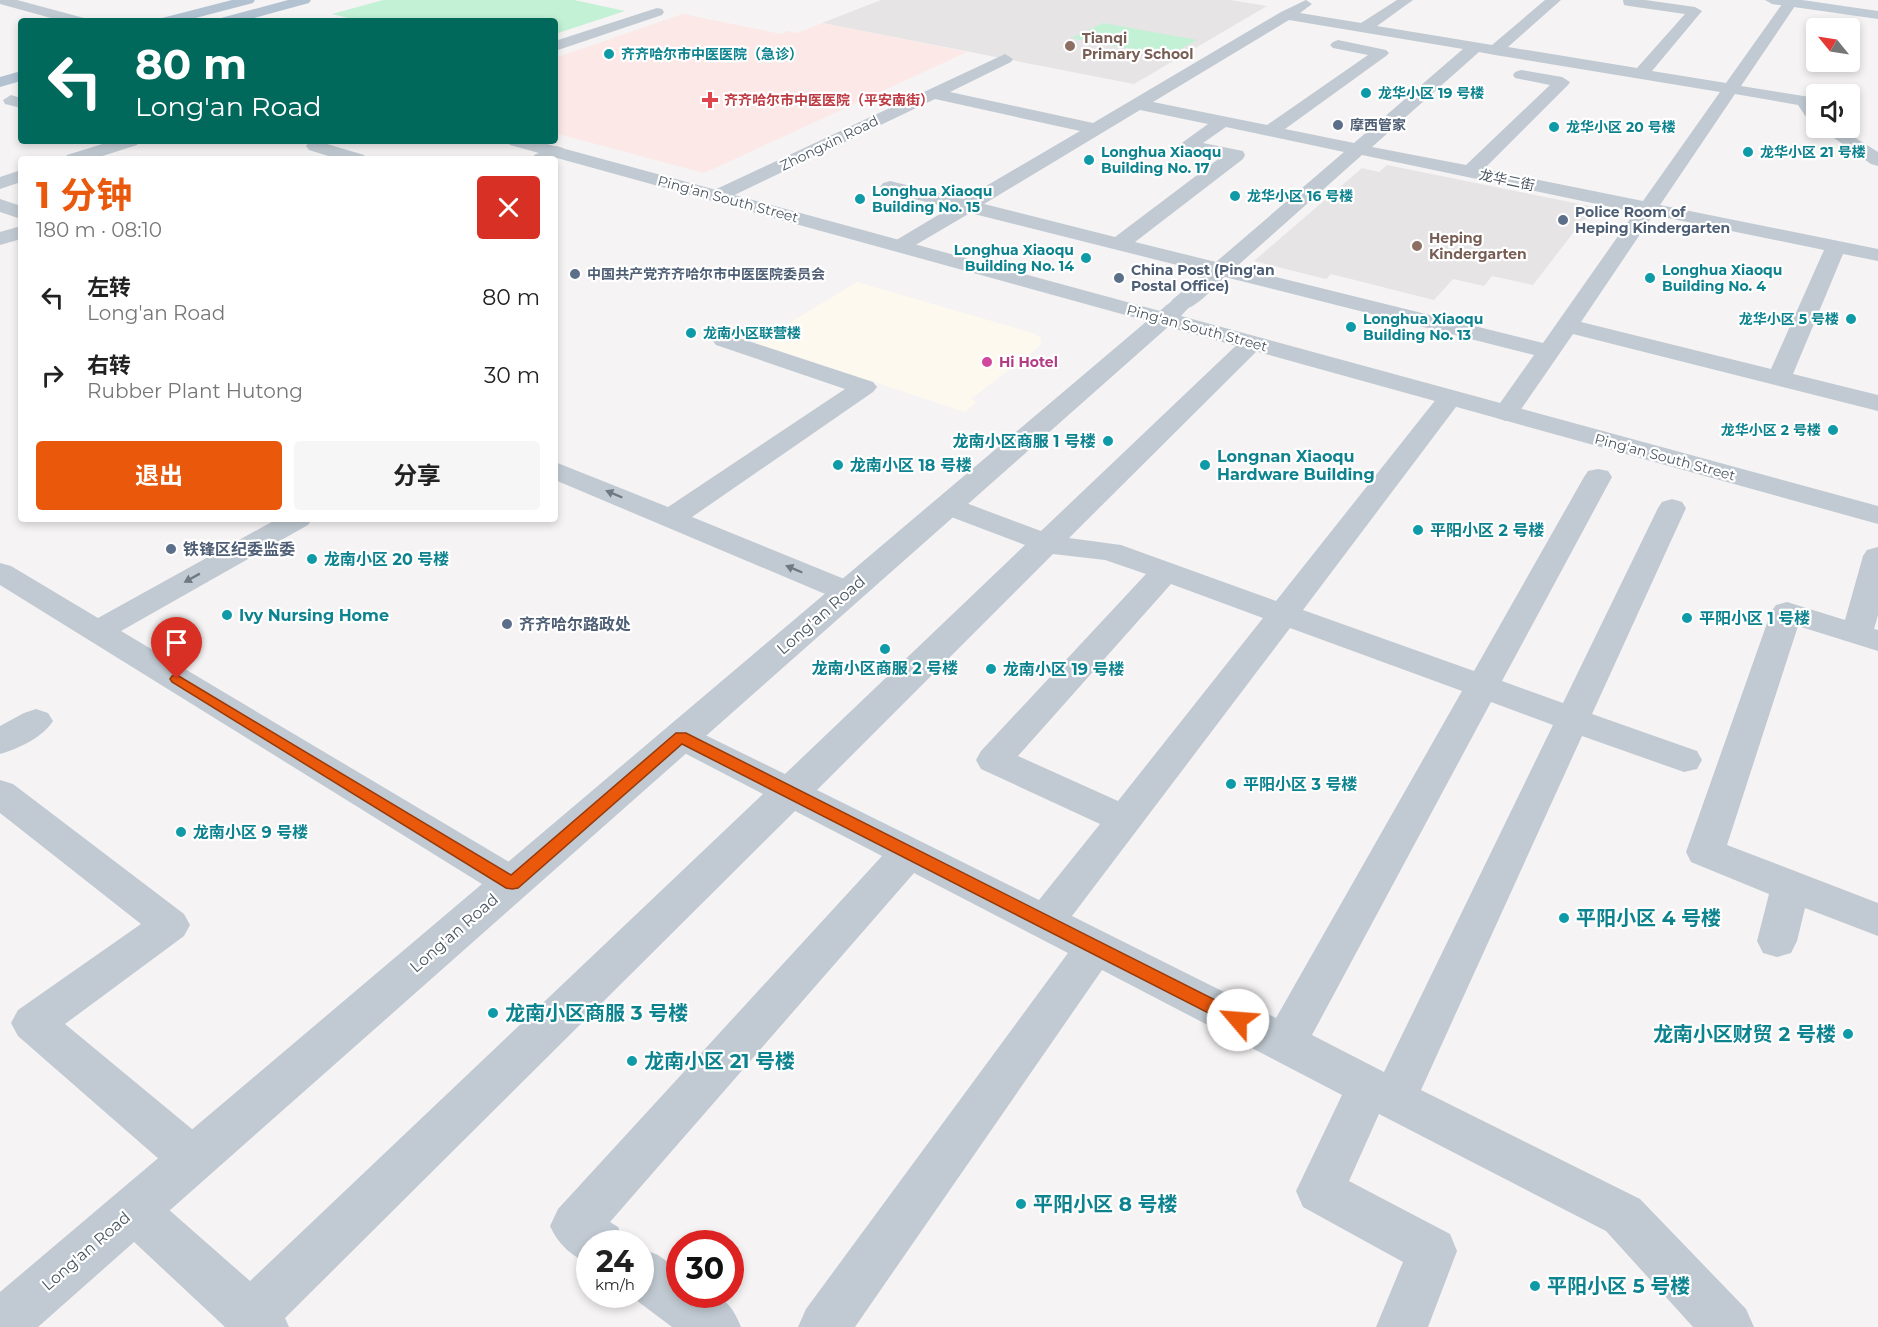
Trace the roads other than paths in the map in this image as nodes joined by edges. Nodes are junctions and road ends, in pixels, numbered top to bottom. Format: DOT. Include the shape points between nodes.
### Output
graph roads {
  1 [pos="1,0"];
  2 [pos="248,0"];
  3 [pos="304,0"];
  4 [pos="1406,0"];
  5 [pos="1554,0"];
  6 [pos="1832,0"];
  7 [pos="1785,1"];
  8 [pos="1309,2"];
  9 [pos="1629,2"];
  10 [pos="1878,6"];
  11 [pos="1286,8"];
  12 [pos="657,12"];
  13 [pos="1878,15"];
  14 [pos="68,18"];
  15 [pos="179,18"];
  16 [pos="237,18"];
  17 [pos="1342,25"];
  18 [pos="1364,28"];
  19 [pos="566,30"];
  20 [pos="589,35"];
  21 [pos="558,45"];
  22 [pos="1475,47"];
  23 [pos="1495,50"];
  24 [pos="1005,59"];
  25 [pos="1456,63"];
  26 [pos="1480,68"];
  27 [pos="1503,72"];
  28 [pos="1641,74"];
  29 [pos="18,77"];
  30 [pos="0,82"];
  31 [pos="1730,89"];
  32 [pos="933,93"];
  33 [pos="1806,104"];
  34 [pos="1136,105"];
  35 [pos="1222,122"];
  36 [pos="1094,129"];
  37 [pos="1269,132"];
  38 [pos="1844,138"];
  39 [pos="122,144"];
  40 [pos="523,144"];
  41 [pos="315,146"];
  42 [pos="1359,150"];
  43 [pos="84,156"];
  44 [pos="347,156"];
  45 [pos="549,156"];
  46 [pos="558,158"];
  47 [pos="1878,160"];
  48 [pos="1470,172"];
  49 [pos="18,177"];
  50 [pos="0,183"];
  51 [pos="890,186"];
  52 [pos="717,196"];
  53 [pos="0,205"];
  54 [pos="967,206"];
  55 [pos="1647,208"];
  56 [pos="18,212"];
  57 [pos="18,233"];
  58 [pos="0,239"];
  59 [pos="1119,244"];
  60 [pos="900,246"];
  61 [pos="1836,247"];
  62 [pos="1878,255"];
  63 [pos="1221,269"];
  64 [pos="1172,312"];
  65 [pos="1566,325"];
  66 [pos="724,340"];
  67 [pos="1252,343"];
  68 [pos="1548,351"];
  69 [pos="1779,378"];
  70 [pos="1450,398"];
  71 [pos="1878,403"];
  72 [pos="1506,413"];
  73 [pos="558,471"];
  74 [pos="1598,477"];
  75 [pos="948,506"];
  76 [pos="1672,508"];
  77 [pos="1878,515"];
  78 [pos="671,518"];
  79 [pos="293,522"];
  80 [pos="1047,543"];
  81 [pos="1878,556"];
  82 [pos="0,572"];
  83 [pos="1165,572"];
  84 [pos="848,592"];
  85 [pos="1283,614"];
  86 [pos="98,631"];
  87 [pos="1868,638"];
  88 [pos="1483,687"];
  89 [pos="1573,720"];
  90 [pos="36,721"];
  91 [pos="681,737"];
  92 [pos="0,742"];
  93 [pos="1684,760"];
  94 [pos="790,792"];
  95 [pos="0,793"];
  96 [pos="1124,819"];
  97 [pos="909,852"];
  98 [pos="512,883"];
  99 [pos="1791,886"];
  100 [pos="1878,920"];
  101 [pos="1046,922"];
  102 [pos="1776,941"];
  103 [pos="1095,948"];
  104 [pos="1285,1043"];
  105 [pos="1381,1093"];
  106 [pos="193,1159"];
  107 [pos="134,1210"];
  108 [pos="581,1230"];
  109 [pos="654,1283"];
  110 [pos="257,1322"];
  111 [pos="0,1326"];
  112 [pos="715,1327"];
  113 [pos="824,1327"];
  114 [pos="1402,1327"];
  115 [pos="1728,1327"];
  1 -- 14 [label="street"];
  2 -- 15 [label="main road"];
  3 -- 16 [label="main road"];
  4 -- 18 [label="street"];
  5 -- 23 [label="street"];
  6 -- 10 [label="main road"];
  7 -- 13 [label="main road"];
  7 -- 31 [label="street"];
  8 -- 11 [label="street"];
  9 -- 28 [label="street" via="1695,11"];
  11 -- 17 [label="street"];
  11 -- 34 [label="street"];
  12 -- 20 [label="street"];
  17 -- 18 [label="street"];
  17 -- 37 [label="street" via="1325,40 1381,53"];
  18 -- 22 [label="street"];
  19 -- 20 [label="street"];
  20 -- 21 [label="street"];
  22 -- 23 [label="street"];
  22 -- 25 [label="street, Long'an Road"];
  23 -- 28 [label="street"];
  24 -- 32 [label="street, Zhongxin Road"];
  25 -- 26 [label="street"];
  25 -- 42 [label="street, Long'an Road"];
  27 -- 48 [label="street" via="1562,82"];
  28 -- 31 [label="street"];
  29 -- 30 [label="main road"];
  31 -- 33 [label="street"];
  31 -- 55 [label="street"];
  32 -- 36 [label="street"];
  32 -- 52 [label="street, Zhongxin Road"];
  34 -- 35 [label="street, 龙华二街"];
  34 -- 36 [label="street"];
  35 -- 37 [label="street, 龙华二街"];
  35 -- 59 [label="street" via="1188,145 1236,155"];
  36 -- 54 [label="street"];
  37 -- 42 [label="street, 龙华二街"];
  38 -- 47 [label="street"];
  39 -- 43 [label="street"];
  40 -- 45 [label="street, Ping'an South Street"];
  41 -- 44 [label="street"];
  42 -- 48 [label="street, 龙华二街"];
  42 -- 63 [label="street, Long'an Road"];
  46 -- 52 [label="street, Ping'an South Street"];
  48 -- 55 [label="street, 龙华二街"];
  49 -- 50 [label="street"];
  51 -- 54 [label="street"];
  52 -- 60 [label="street, Ping'an South Street"];
  53 -- 56 [label="street"];
  54 -- 59 [label="street"];
  54 -- 60 [label="street"];
  55 -- 61 [label="street, 龙华二街"];
  55 -- 65 [label="street"];
  57 -- 58 [label="street"];
  59 -- 63 [label="street"];
  60 -- 64 [label="street, Ping'an South Street"];
  61 -- 62 [label="street, 龙华二街"];
  61 -- 69 [label="street"];
  63 -- 64 [label="street, Long'an Road"];
  63 -- 68 [label="street"];
  64 -- 67 [label="street, Ping'an South Street"];
  64 -- 75 [label="street, Long'an Road"];
  65 -- 68 [label="street"];
  65 -- 69 [label="street"];
  66 -- 78 [label="street" via="864,387"];
  67 -- 70 [label="street, Ping'an South Street"];
  67 -- 80 [label="street"];
  68 -- 72 [label="street"];
  69 -- 71 [label="street"];
  70 -- 72 [label="street, Ping'an South Street"];
  70 -- 85 [label="street"];
  72 -- 77 [label="street, Ping'an South Street"];
  78 -- 73 [label="street, one-way"];
  74 -- 88 [label="street"];
  75 -- 80 [label="street"];
  75 -- 84 [label="street, Long'an Road"];
  76 -- 89 [label="street"];
  84 -- 78 [label="street, one-way"];
  79 -- 86 [label="street, one-way"];
  80 -- 83 [label="street" via="1110,551"];
  80 -- 94 [label="street"];
  81 -- 87 [label="street"];
  82 -- 86 [label="street"];
  83 -- 85 [label="street"];
  83 -- 96 [label="street" via="994,760"];
  84 -- 91 [label="street, Long'an Road"];
  85 -- 88 [label="street"];
  85 -- 96 [label="street"];
  86 -- 98 [label="street"];
  87 -- 99 [label="street" via="1787,612 1705,852"];
  88 -- 89 [label="street"];
  88 -- 104 [label="street"];
  89 -- 93 [label="street"];
  89 -- 105 [label="street"];
  90 -- 92 [label="street"];
  91 -- 94 [label="street"];
  91 -- 98 [label="street, Long'an Road"];
  94 -- 97 [label="street"];
  94 -- 110 [label="street"];
  95 -- 106 [label="street" via="170,925 33,1023"];
  96 -- 101 [label="street"];
  97 -- 101 [label="street"];
  97 -- 108 [label="street" via="575,1226"];
  98 -- 106 [label="street, Long'an Road"];
  99 -- 100 [label="street"];
  99 -- 102 [label="street"];
  101 -- 103 [label="street"];
  103 -- 104 [label="street"];
  103 -- 113 [label="street"];
  104 -- 105 [label="street"];
  105 -- 114 [label="street" via="1320,1191 1432,1251"];
  105 -- 115 [label="street" via="1623,1215"];
  106 -- 107 [label="street, Long'an Road"];
  107 -- 110 [label="street"];
  107 -- 111 [label="street, Long'an Road"];
  109 -- 112 [label="street"];
}
